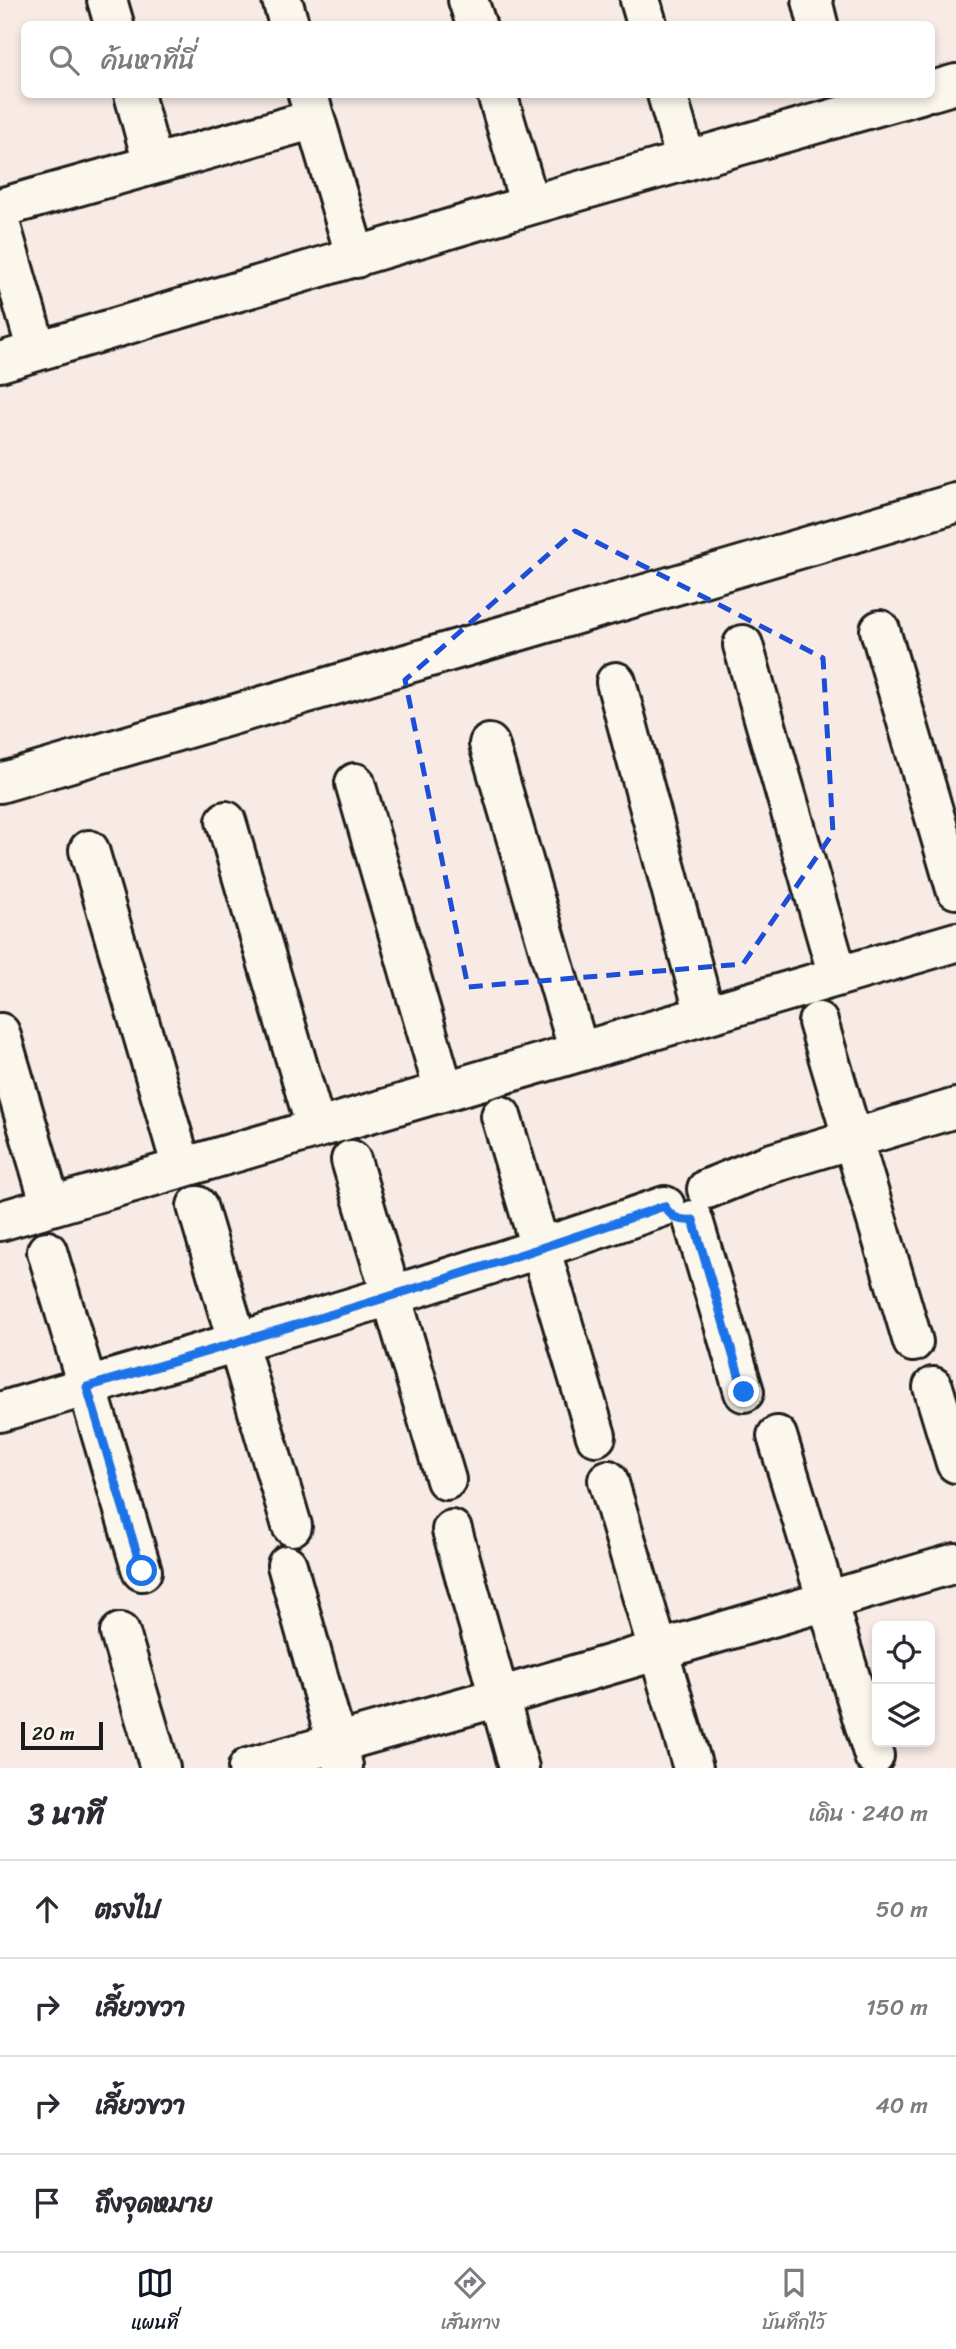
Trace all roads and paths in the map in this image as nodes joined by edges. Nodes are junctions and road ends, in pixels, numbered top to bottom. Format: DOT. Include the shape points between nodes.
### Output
graph roads {
  1 [pos="107,0"];
  2 [pos="282,0"];
  3 [pos="468,0"];
  4 [pos="640,0"];
  5 [pos="811,0"];
  6 [pos="113,21"];
  7 [pos="288,21"];
  8 [pos="475,21"];
  9 [pos="646,21"];
  10 [pos="817,21"];
  11 [pos="956,84"];
  12 [pos="935,90"];
  13 [pos="135,98"];
  14 [pos="497,98"];
  15 [pos="668,98"];
  16 [pos="891,98"];
  17 [pos="841,105"];
  18 [pos="312,107"];
  19 [pos="686,161"];
  20 [pos="153,164"];
  21 [pos="530,205"];
  22 [pos="0,208"];
  23 [pos="0,223"];
  24 [pos="356,258"];
  25 [pos="37,351"];
  26 [pos="0,362"];
  27 [pos="956,503"];
  28 [pos="880,630"];
  29 [pos="743,645"];
  30 [pos="616,682"];
  31 [pos="489,744"];
  32 [pos="0,783"];
  33 [pos="355,783"];
  34 [pos="226,821"];
  35 [pos="89,850"];
  36 [pos="956,889"];
  37 [pos="956,942"];
  38 [pos="838,976"];
  39 [pos="705,1015"];
  40 [pos="818,1022"];
  41 [pos="0,1033"];
  42 [pos="579,1052"];
  43 [pos="444,1091"];
  44 [pos="956,1108"];
  45 [pos="501,1116"];
  46 [pos="316,1128"];
  47 [pos="853,1138"];
  48 [pos="351,1160"];
  49 [pos="182,1168"];
  50 [pos="688,1205"];
  51 [pos="51,1206"];
  52 [pos="197,1206"];
  53 [pos="0,1221"];
  54 [pos="540,1250"];
  55 [pos="47,1251"];
  56 [pos="391,1297"];
  57 [pos="914,1342"];
  58 [pos="237,1343"];
  59 [pos="87,1387"];
  60 [pos="933,1387"];
  61 [pos="744,1392"];
  62 [pos="0,1412"];
  63 [pos="596,1436"];
  64 [pos="777,1436"];
  65 [pos="956,1463"];
  66 [pos="446,1480"];
  67 [pos="608,1480"];
  68 [pos="292,1527"];
  69 [pos="452,1530"];
  70 [pos="956,1563"];
  71 [pos="288,1565"];
  72 [pos="142,1571"];
  73 [pos="827,1601"];
  74 [pos="120,1633"];
  75 [pos="659,1650"];
  76 [pos="499,1697"];
  77 [pos="341,1756"];
  78 [pos="874,1756"];
  79 [pos="160,1768"];
  80 [pos="248,1768"];
  81 [pos="519,1768"];
  82 [pos="693,1768"];
  1 -- 6 [label="street"];
  2 -- 7 [label="street"];
  3 -- 8 [label="street"];
  4 -- 9 [label="street"];
  5 -- 10 [label="street"];
  11 -- 12 [label="street"];
  13 -- 20 [label="street"];
  14 -- 21 [label="street"];
  15 -- 19 [label="street"];
  16 -- 17 [label="street"];
  17 -- 19 [label="street"];
  18 -- 20 [label="street"];
  18 -- 24 [label="street"];
  19 -- 21 [label="street"];
  20 -- 22 [label="street"];
  21 -- 24 [label="street"];
  23 -- 25 [label="street"];
  24 -- 25 [label="street"];
  25 -- 26 [label="street"];
  27 -- 32 [label="street"];
  28 -- 36 [label="street"];
  29 -- 38 [label="street"];
  30 -- 39 [label="street"];
  31 -- 42 [label="street"];
  33 -- 43 [label="street"];
  34 -- 46 [label="street"];
  35 -- 49 [label="street"];
  37 -- 38 [label="street"];
  38 -- 39 [label="street"];
  39 -- 42 [label="street"];
  40 -- 47 [label="street"];
  41 -- 51 [label="street"];
  42 -- 43 [label="street"];
  43 -- 46 [label="street"];
  44 -- 47 [label="street"];
  45 -- 54 [label="street"];
  46 -- 49 [label="street"];
  47 -- 50 [label="street" via="769,1164"];
  47 -- 57 [label="street"];
  48 -- 56 [label="street"];
  49 -- 51 [label="street"];
  50 -- 54 [label="street"];
  50 -- 61 [label="street"];
  51 -- 53 [label="street"];
  52 -- 58 [label="street"];
  54 -- 56 [label="street"];
  54 -- 63 [label="street"];
  55 -- 59 [label="street"];
  56 -- 58 [label="street"];
  56 -- 66 [label="street"];
  58 -- 59 [label="street"];
  58 -- 68 [label="street"];
  59 -- 62 [label="street"];
  59 -- 72 [label="street"];
  60 -- 65 [label="street"];
  64 -- 73 [label="street"];
  67 -- 75 [label="street"];
  69 -- 76 [label="street"];
  70 -- 73 [label="street"];
  71 -- 77 [label="street"];
  73 -- 75 [label="street"];
  73 -- 78 [label="street"];
  74 -- 79 [label="street"];
  75 -- 76 [label="street"];
  75 -- 82 [label="street"];
  76 -- 77 [label="street"];
  76 -- 81 [label="street"];
  77 -- 80 [label="street"];
}
